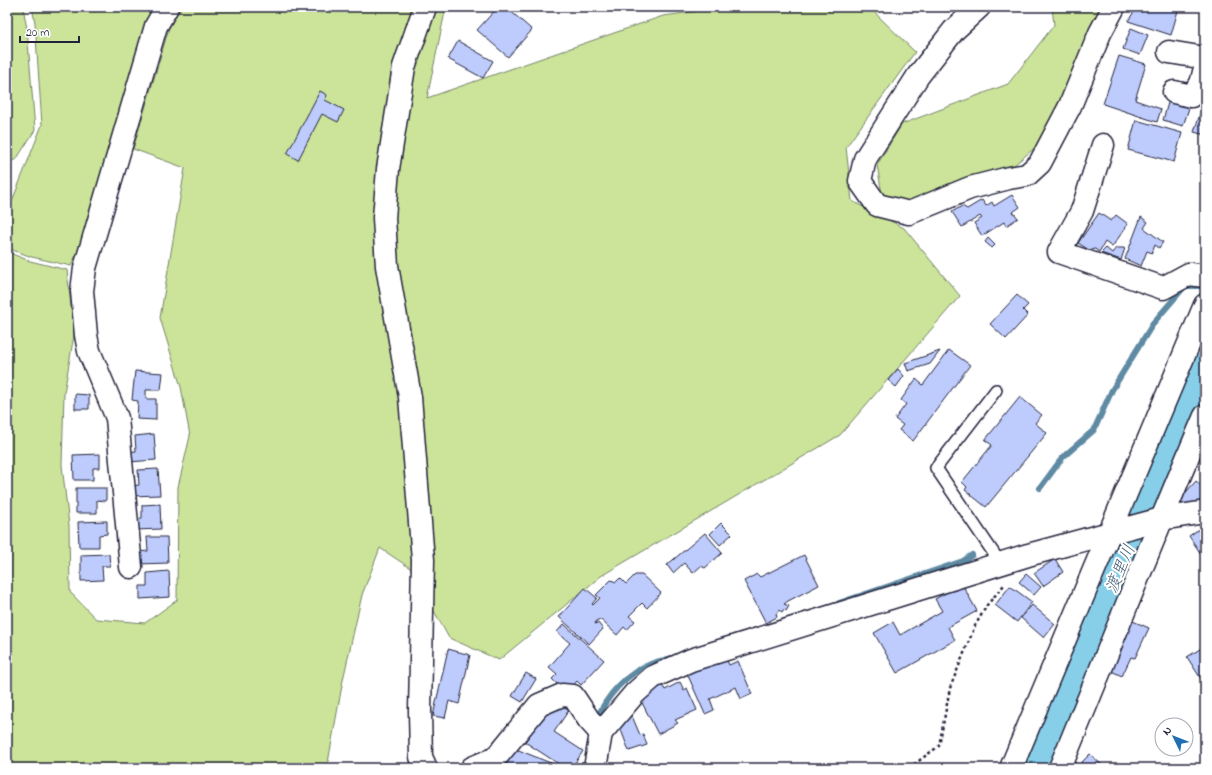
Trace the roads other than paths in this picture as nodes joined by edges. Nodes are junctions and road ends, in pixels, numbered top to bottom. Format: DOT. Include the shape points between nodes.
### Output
graph roads {
  1 [pos="167,7"];
  2 [pos="425,7"];
  3 [pos="979,7"];
  4 [pos="1114,7"];
  5 [pos="1169,52"];
  6 [pos="1205,58"];
  7 [pos="1205,68"];
  8 [pos="1174,92"];
  9 [pos="1103,145"];
  10 [pos="1205,276"];
  11 [pos="1205,305"];
  12 [pos="996,390"];
  13 [pos="1205,416"];
  14 [pos="1205,512"];
  15 [pos="1161,519"];
  16 [pos="1109,533"];
  17 [pos="131,567"];
  18 [pos="1003,573"];
  19 [pos="595,726"];
  20 [pos="426,768"];
  21 [pos="472,768"];
  22 [pos="595,768"];
  23 [pos="1011,768"];
  24 [pos="1060,768"];
  1 -- 17 [label="street" via="156,26 85,268 82,291 89,351 117,418"];
  2 -- 20 [label="street" via="404,66 388,169 384,218 387,266 410,396 423,560 420,711 421,757"];
  3 -- 4 [label="street" via="954,30 918,76 865,159 860,181 877,205 910,213 970,188 1027,175 1040,163 1070,106 1100,33"];
  5 -- 6 [label="street"];
  7 -- 8 [label="street" via="1201,84 1191,96"];
  9 -- 10 [label="street" via="1082,211 1059,252 1163,288 1189,274"];
  11 -- 16 [label="street"];
  12 -- 18 [label="lane" via="936,468"];
  13 -- 15 [label="street"];
  14 -- 15 [label="street"];
  15 -- 16 [label="street"];
  15 -- 24 [label="street"];
  16 -- 18 [label="street"];
  16 -- 23 [label="street"];
  18 -- 19 [label="street" via="691,660 653,677"];
  19 -- 21 [label="street" via="573,696 554,698 539,705 498,755"];
  19 -- 22 [label="street"];
}
